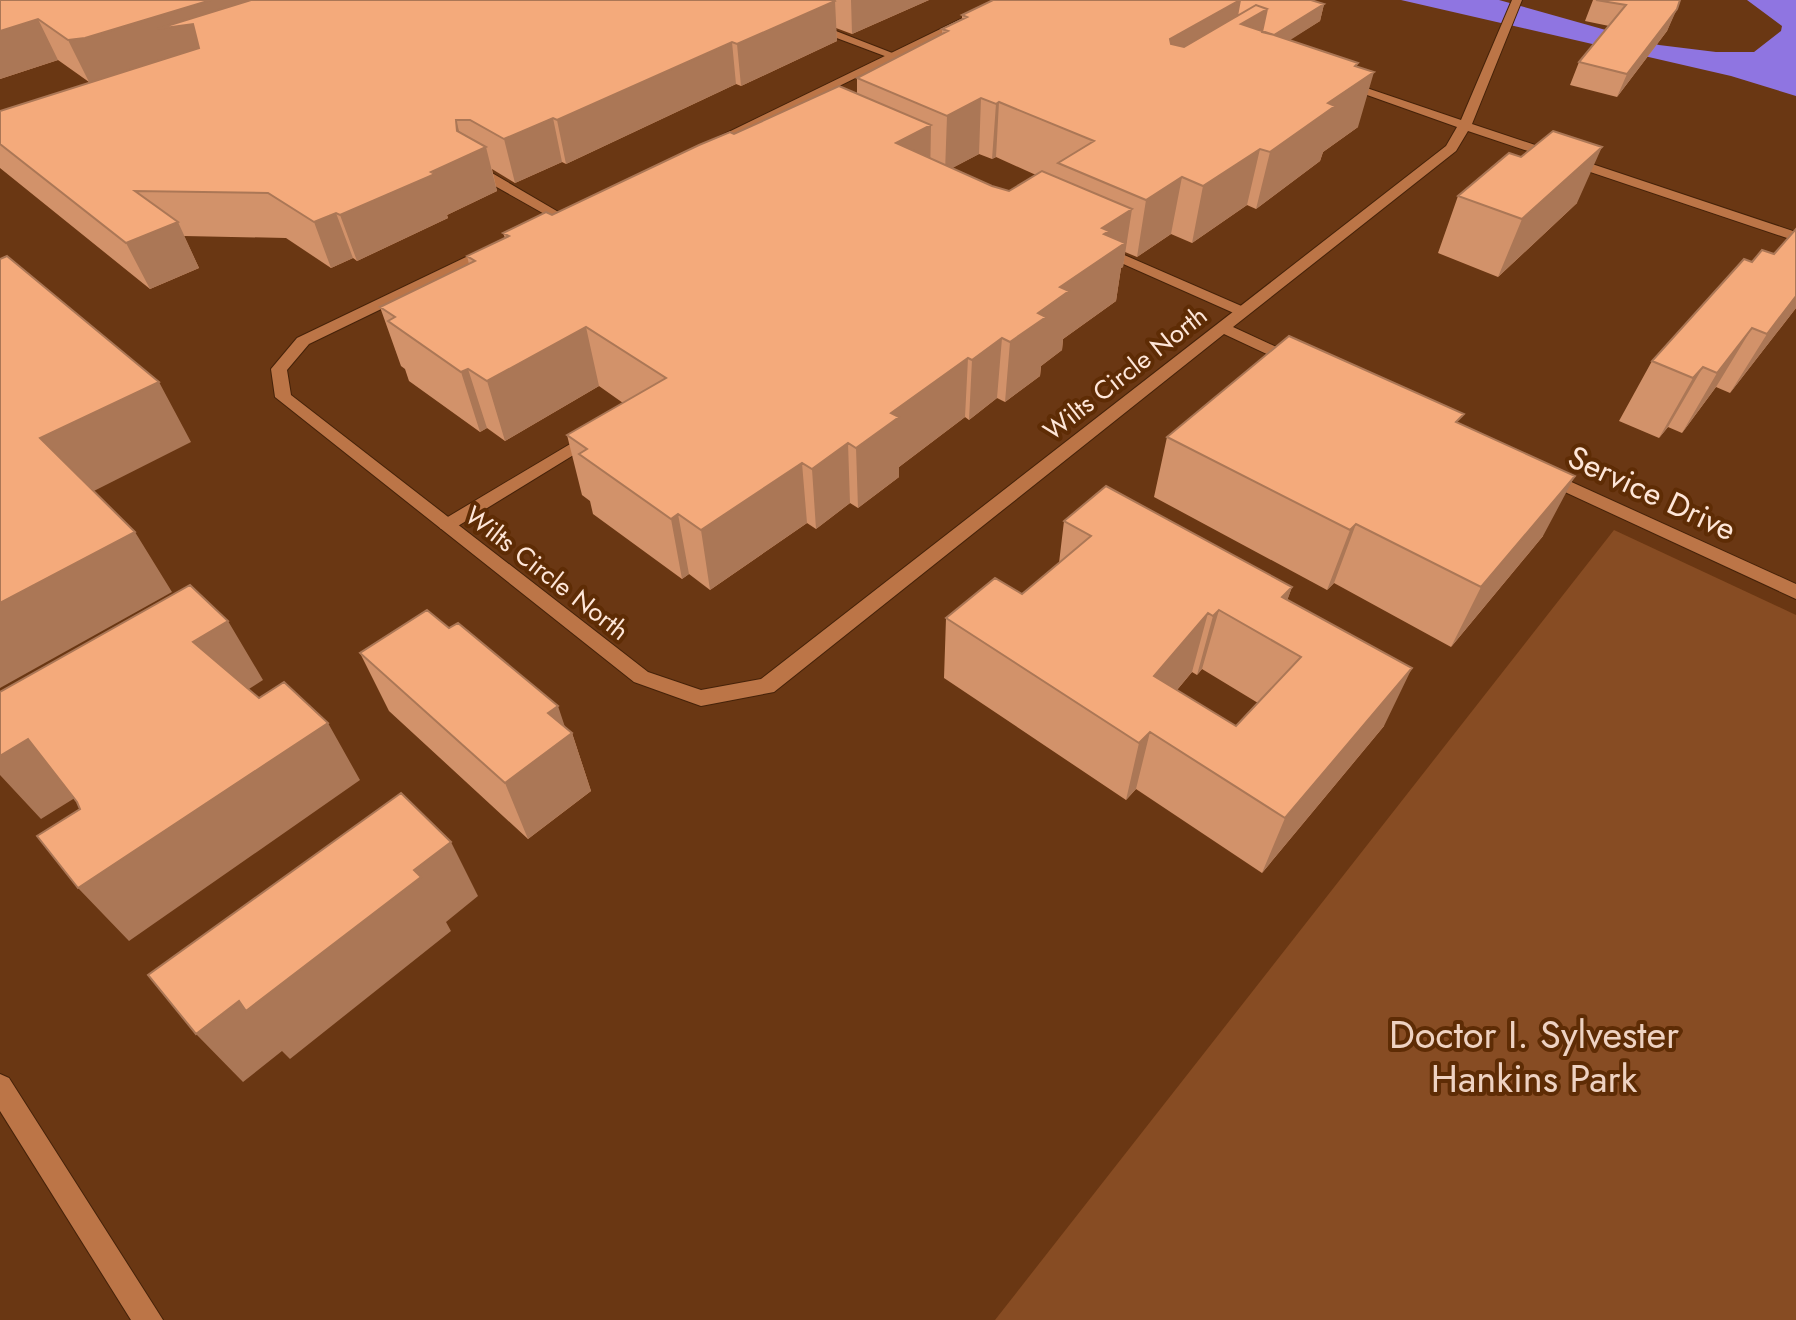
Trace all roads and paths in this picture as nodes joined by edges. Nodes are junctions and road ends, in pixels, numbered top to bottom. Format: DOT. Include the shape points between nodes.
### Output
graph roads {
  1 [pos="1009,0"];
  2 [pos="1517,2"];
  3 [pos="814,26"];
  4 [pos="894,56"];
  5 [pos="1332,81"];
  6 [pos="1465,125"];
  7 [pos="700,149"];
  8 [pos="475,169"];
  9 [pos="560,217"];
  10 [pos="1796,237"];
  11 [pos="1081,240"];
  12 [pos="503,244"];
  13 [pos="1241,311"];
  14 [pos="1221,327"];
  15 [pos="1307,367"];
  16 [pos="603,430"];
  17 [pos="1522,466"];
  18 [pos="447,525"];
  19 [pos="1796,592"];
  20 [pos="0,1087"];
  21 [pos="148,1320"];
  1 -- 4 [label="street"];
  2 -- 6 [label="street, Wilts Circle North"];
  3 -- 4 [label="street"];
  4 -- 7 [label="street" via="792,111"];
  5 -- 6 [label="street"];
  6 -- 10 [label="street"];
  6 -- 13 [label="street, Wilts Circle North" via="1451,148"];
  8 -- 9 [label="street"];
  11 -- 13 [label="street"];
  12 -- 18 [label="street, Wilts Circle North" via="303,341 279,369 283,397"];
  13 -- 14 [label="street, Wilts Circle North"];
  14 -- 15 [label="street"];
  14 -- 18 [label="street, Wilts Circle North" via="767,686 701,698 641,677"];
  16 -- 18 [label="street"];
  17 -- 19 [label="street, Service Drive"];
  20 -- 21 [label="street"];
}
